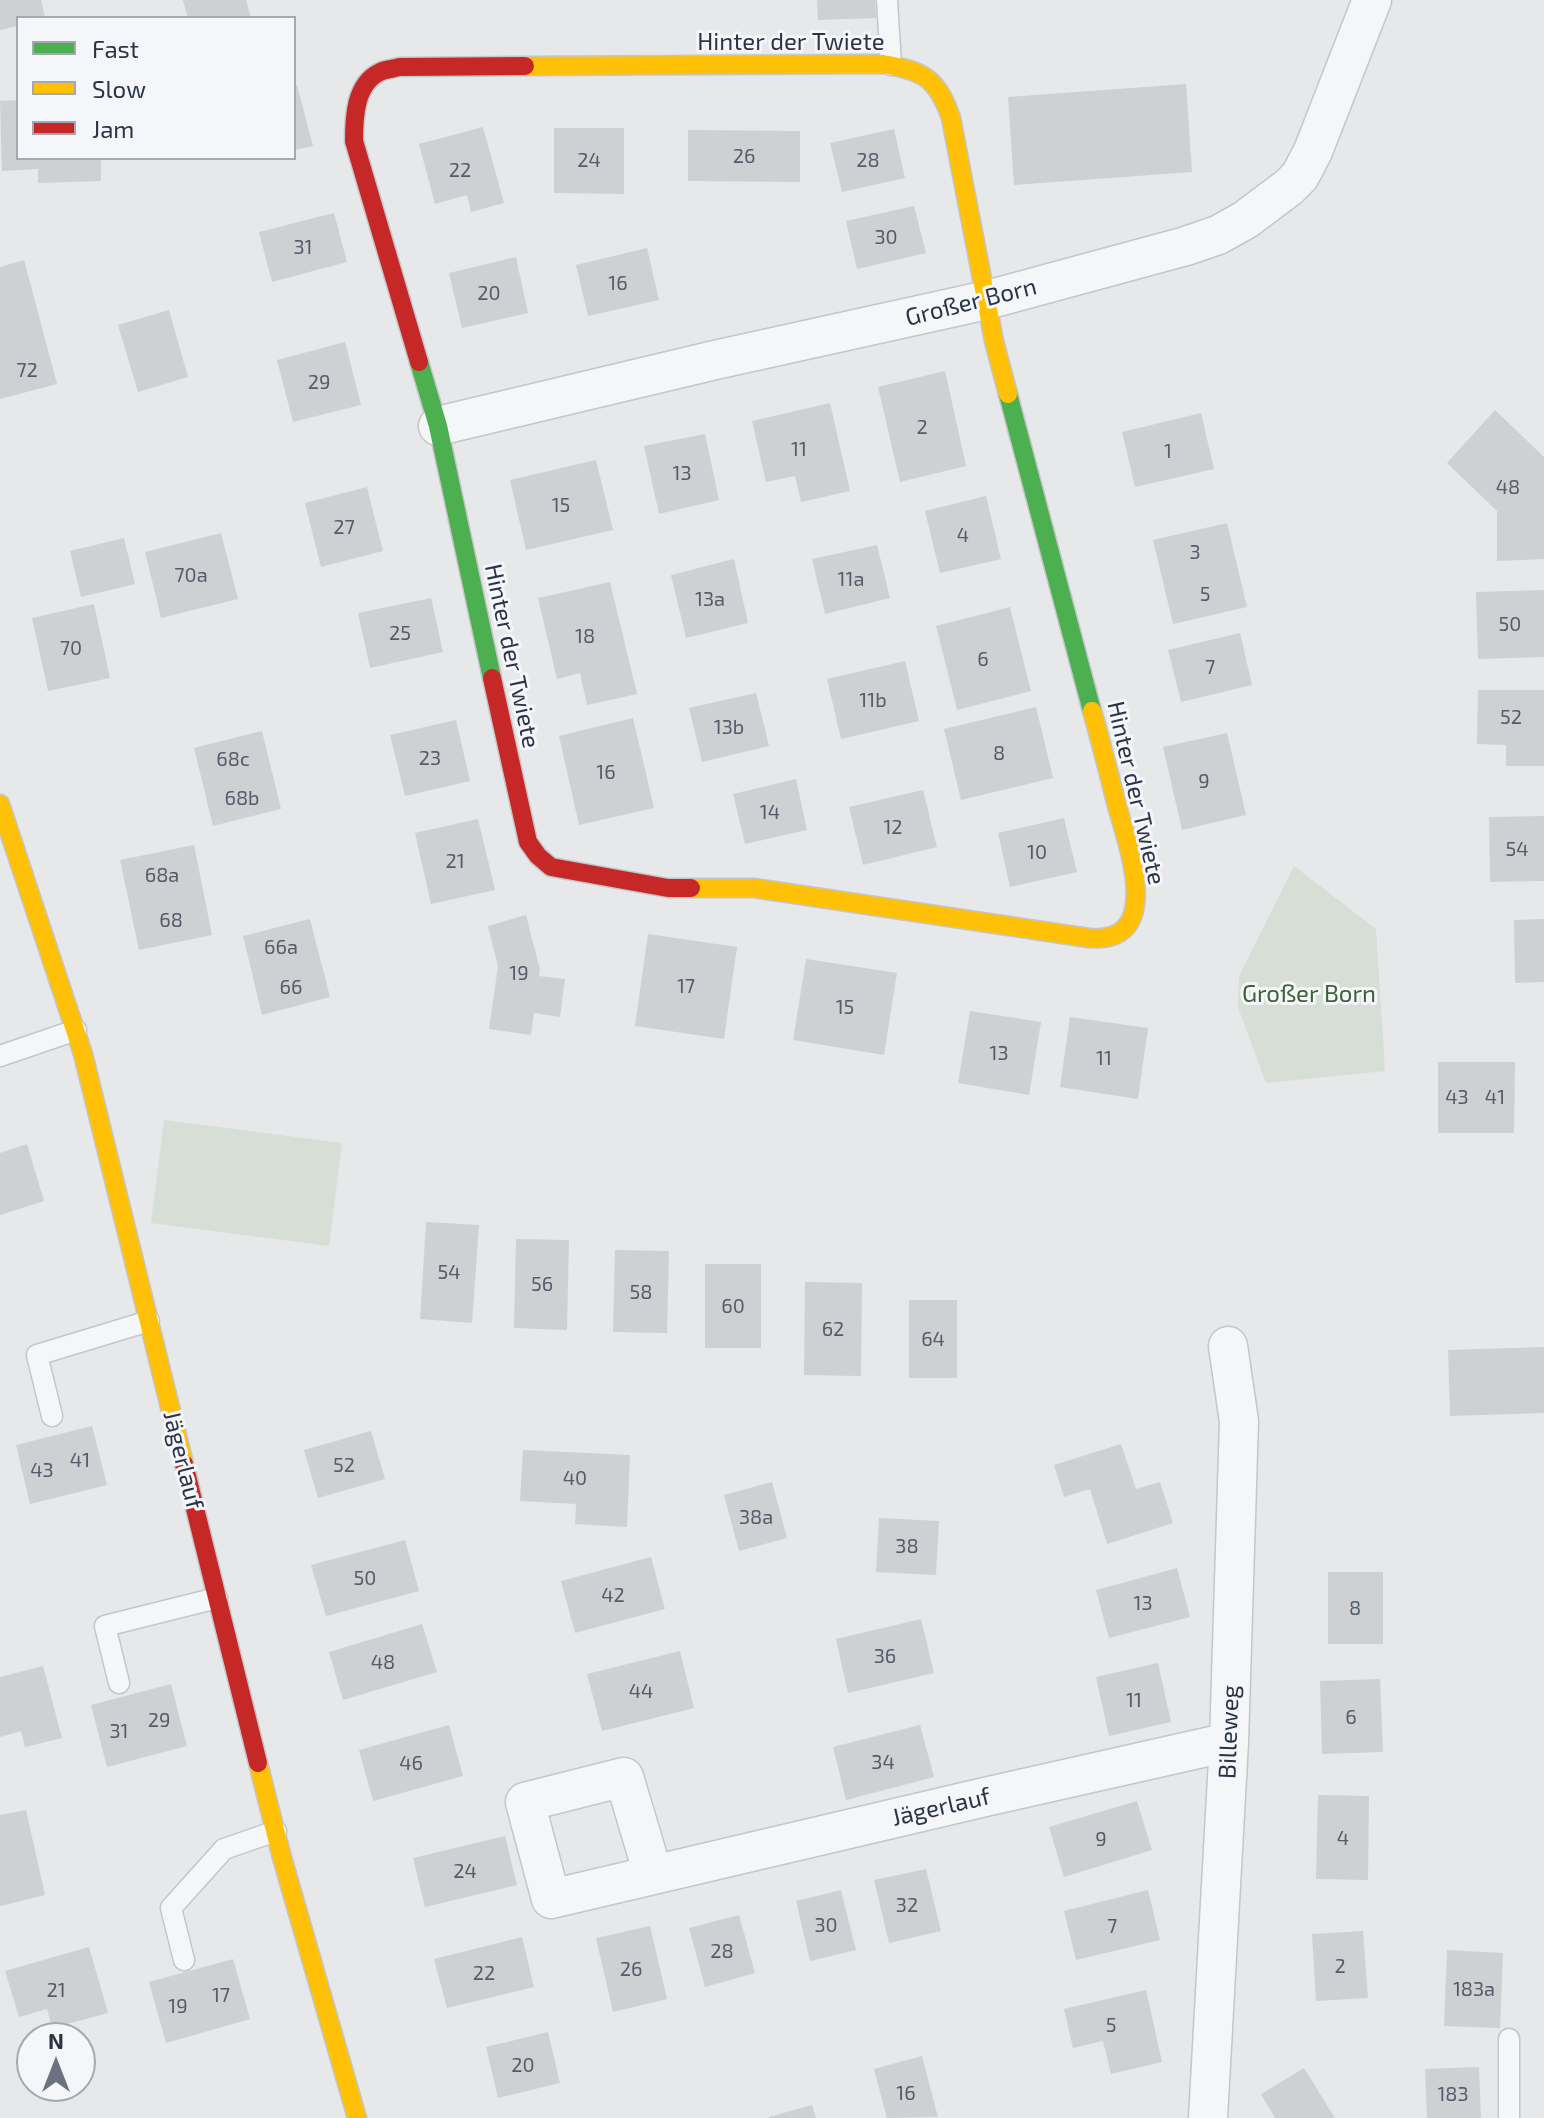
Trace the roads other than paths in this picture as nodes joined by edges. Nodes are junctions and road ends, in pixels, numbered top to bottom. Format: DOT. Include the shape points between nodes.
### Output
graph roads {
  1 [pos="887,0"];
  2 [pos="1372,0"];
  3 [pos="891,65"];
  4 [pos="987,300"];
  5 [pos="438,426"];
  6 [pos="0,804"];
  7 [pos="76,1030"];
  8 [pos="0,1056"];
  9 [pos="149,1321"];
  10 [pos="1228,1346"];
  11 [pos="52,1416"];
  12 [pos="217,1598"];
  13 [pos="119,1683"];
  14 [pos="1229,1742"];
  15 [pos="276,1831"];
  16 [pos="653,1874"];
  17 [pos="184,1960"];
  18 [pos="1509,2039"];
  19 [pos="357,2118"];
  20 [pos="1208,2118"];
  21 [pos="1509,2118"];
  1 -- 3 [label="lane"];
  2 -- 4 [label="street, Großer Born" via="1313,151 1289,187 1218,235"];
  3 -- 4 [label="street, Hinter der Twiete" via="931,78 944,95"];
  3 -- 5 [label="street, Hinter der Twiete" via="399,67 380,72 358,99 354,141"];
  4 -- 5 [label="street, Großer Born"];
  4 -- 5 [label="street, Hinter der Twiete" via="1134,868 1133,929 1109,938 754,888 668,888 551,867 528,842"];
  6 -- 7 [label="street, Jägerlauf"];
  7 -- 8 [label="lane"];
  7 -- 9 [label="street, Jägerlauf"];
  9 -- 11 [label="lane" via="37,1355"];
  9 -- 12 [label="street, Jägerlauf"];
  10 -- 14 [label="street, Billeweg" via="1239,1421"];
  12 -- 13 [label="lane" via="105,1626"];
  12 -- 15 [label="street, Jägerlauf"];
  14 -- 16 [label="street, Jägerlauf"];
  14 -- 20 [label="street, Billeweg"];
  15 -- 17 [label="lane" via="224,1849 171,1908"];
  15 -- 19 [label="street, Jägerlauf"];
  18 -- 21 [label="lane"];
}
